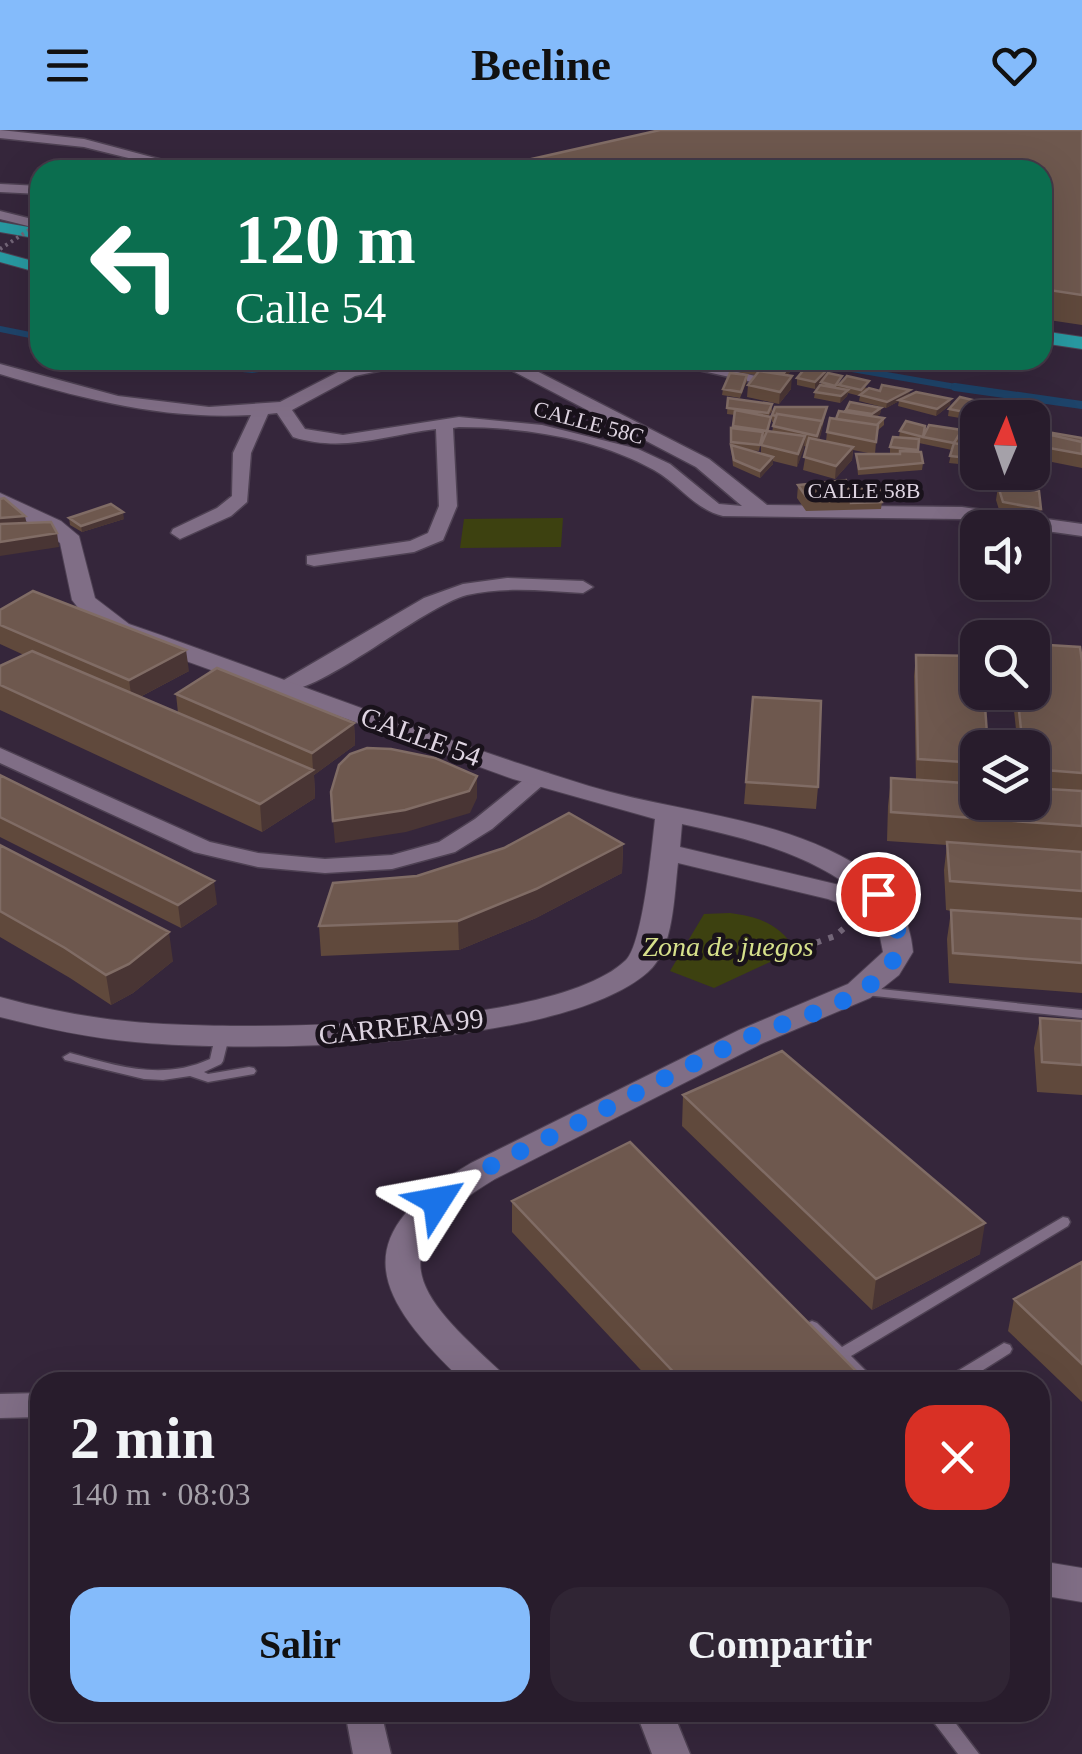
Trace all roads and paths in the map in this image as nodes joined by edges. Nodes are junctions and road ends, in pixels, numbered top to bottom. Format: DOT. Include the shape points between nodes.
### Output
graph roads {
  1 [pos="0,134"];
  2 [pos="153,160"];
  3 [pos="0,188"];
  4 [pos="30,190"];
  5 [pos="0,215"];
  6 [pos="30,222"];
  7 [pos="0,227"];
  8 [pos="30,230"];
  9 [pos="30,232"];
  10 [pos="0,249"];
  11 [pos="0,257"];
  12 [pos="30,265"];
  13 [pos="1052,328"];
  14 [pos="1082,332"];
  15 [pos="1052,338"];
  16 [pos="1082,343"];
  17 [pos="0,368"];
  18 [pos="361,370"];
  19 [pos="524,370"];
  20 [pos="715,370"];
  21 [pos="778,382"];
  22 [pos="282,408"];
  23 [pos="262,409"];
  24 [pos="444,423"];
  25 [pos="0,500"];
  26 [pos="764,511"];
  27 [pos="1082,530"];
  28 [pos="180,533"];
  29 [pos="314,560"];
  30 [pos="583,587"];
  31 [pos="283,687"];
  32 [pos="0,754"];
  33 [pos="540,778"];
  34 [pos="670,816"];
  35 [pos="664,852"];
  36 [pos="860,901"];
  37 [pos="892,914"];
  38 [pos="804,946"];
  39 [pos="859,991"];
  40 [pos="0,1007"];
  41 [pos="1082,1014"];
  42 [pos="222,1037"];
  43 [pos="70,1057"];
  44 [pos="249,1070"];
  45 [pos="195,1074"];
  46 [pos="1063,1222"];
  47 [pos="800,1316"];
  48 [pos="1004,1349"];
  49 [pos="841,1355"];
  50 [pos="479,1372"];
  51 [pos="857,1372"];
  52 [pos="968,1372"];
  53 [pos="30,1405"];
  54 [pos="0,1406"];
  55 [pos="1050,1580"];
  56 [pos="1082,1585"];
  57 [pos="366,1722"];
  58 [pos="658,1722"];
  59 [pos="943,1722"];
  60 [pos="372,1754"];
  61 [pos="671,1754"];
  62 [pos="970,1754"];
  1 -- 2 [label="street" via="84,143"];
  3 -- 4 [label="street"];
  5 -- 6 [label="street"];
  7 -- 9 [label="highway"];
  8 -- 10 [label="path, bridge"];
  11 -- 12 [label="highway"];
  13 -- 14 [label="highway"];
  15 -- 16 [label="highway"];
  17 -- 23 [label="street" via="164,411"];
  18 -- 22 [label="street"];
  19 -- 26 [label="street" via="721,475 746,505"];
  20 -- 21 [label="street"];
  22 -- 23 [label="street"];
  22 -- 24 [label="street, CALLE 58C" via="299,433 322,440"];
  23 -- 28 [label="street" via="242,453 241,498"];
  24 -- 26 [label="street, CALLE 58C" via="496,422 588,441 662,467 705,506"];
  24 -- 29 [label="street" via="448,506 436,536 414,546"];
  25 -- 31 [label="street, CALLE 54" via="72,540 77,592 106,620"];
  26 -- 27 [label="street, CALLE 58B" via="962,512"];
  30 -- 31 [label="street" via="463,590"];
  31 -- 33 [label="street, CALLE 54"];
  32 -- 33 [label="street" via="202,847 271,864 362,864 442,850"];
  33 -- 34 [label="street, CALLE 54"];
  34 -- 35 [label="street, CARRERA 99"];
  34 -- 37 [label="street, CALLE 54" via="816,856 864,882"];
  35 -- 36 [label="street"];
  35 -- 42 [label="street, CARRERA 99" via="649,950 609,988 465,1022"];
  36 -- 37 [label="street"];
  36 -- 38 [label="path" via="848,927"];
  37 -- 39 [label="street" via="898,952"];
  39 -- 41 [label="lane"];
  39 -- 50 [label="street" via="750,1037 483,1170 428,1210 411,1232 404,1285"];
  40 -- 42 [label="street, CARRERA 99" via="135,1032"];
  42 -- 45 [label="lane" via="216,1061"];
  43 -- 45 [label="lane" via="130,1073"];
  44 -- 45 [label="lane"];
  46 -- 49 [label="lane"];
  47 -- 49 [label="lane"];
  48 -- 52 [label="lane"];
  49 -- 51 [label="lane"];
  53 -- 54 [label="street"];
  55 -- 56 [label="street"];
  57 -- 60 [label="street"];
  58 -- 61 [label="street"];
  59 -- 62 [label="lane"];
}
